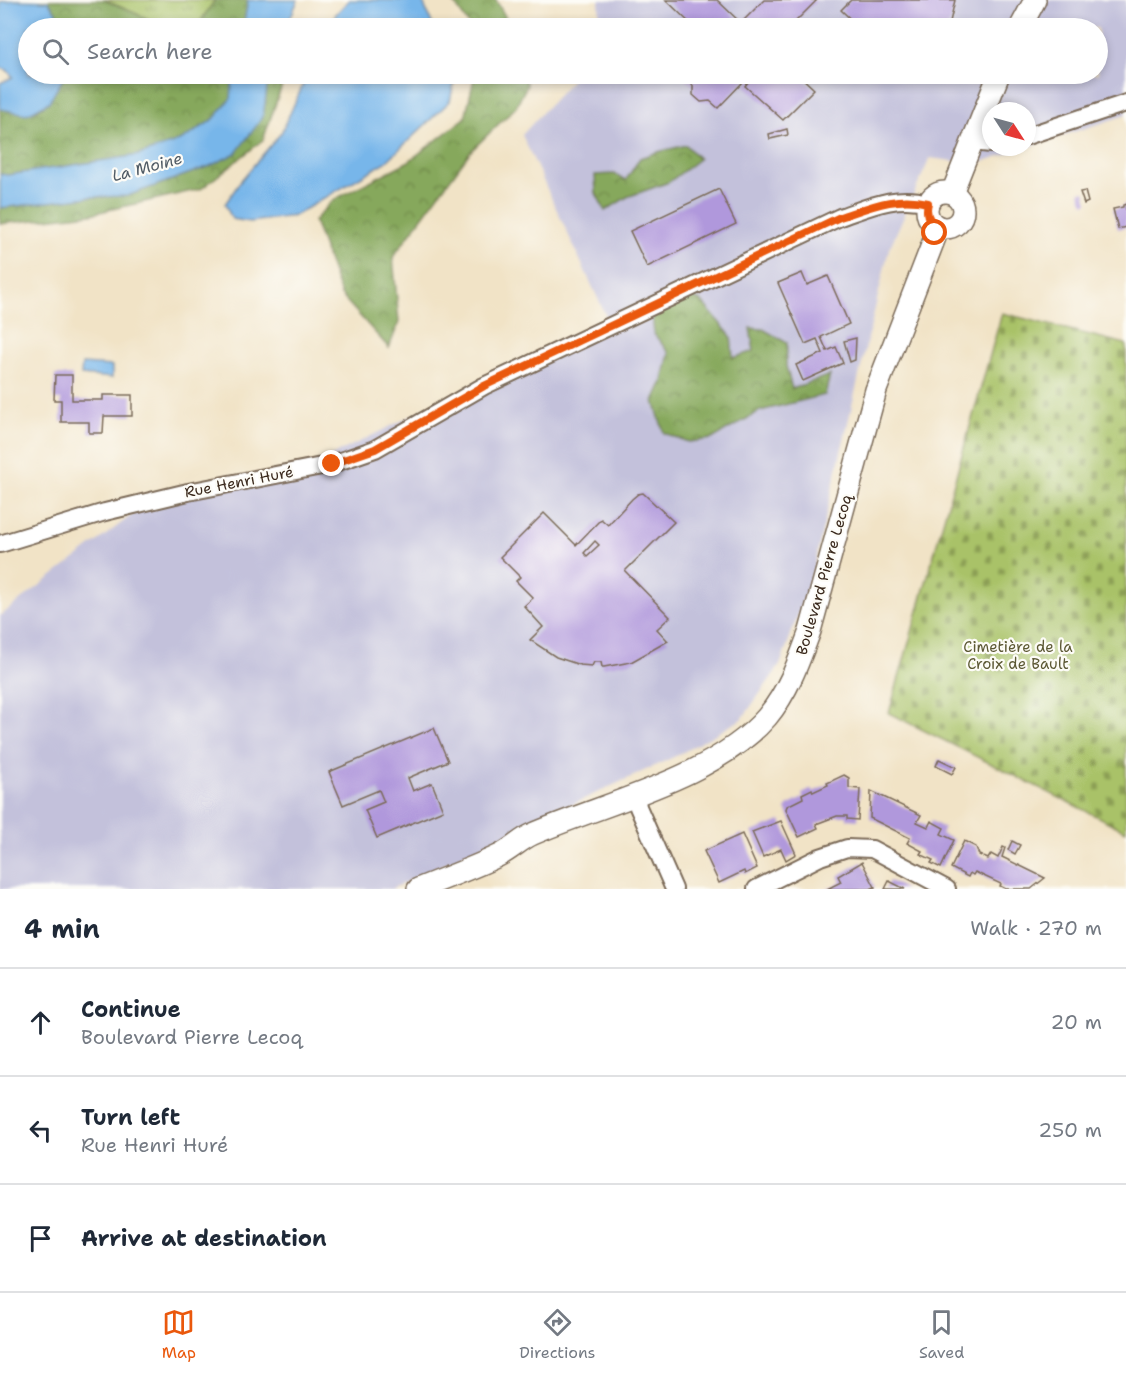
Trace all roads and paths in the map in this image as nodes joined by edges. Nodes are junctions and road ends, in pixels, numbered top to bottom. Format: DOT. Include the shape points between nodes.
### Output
graph roads {
  1 [pos="1035,0"];
  2 [pos="1025,18"];
  3 [pos="997,84"];
  4 [pos="992,102"];
  5 [pos="1126,103"];
  6 [pos="1036,133"];
  7 [pos="982,143"];
  8 [pos="952,193"];
  9 [pos="928,203"];
  10 [pos="939,227"];
  11 [pos="0,544"];
  12 [pos="636,794"];
  13 [pos="418,889"];
  14 [pos="674,889"];
  15 [pos="756,889"];
  16 [pos="947,889"];
  1 -- 2 [label="street"];
  3 -- 4 [label="street"];
  5 -- 6 [label="street"];
  7 -- 8 [label="street"];
  8 -- 9 [label="street" via="935,194"];
  8 -- 10 [label="street" via="961,201 962,214 951,227"];
  9 -- 10 [label="street" via="929,220"];
  9 -- 11 [label="street, Rue Henri Huré" via="891,200 840,217 484,386 375,449 332,464 105,512"];
  10 -- 12 [label="street, Boulevard Pierre Lecoq" via="876,390 810,631 787,689 750,735 727,752"];
  12 -- 13 [label="street, Boulevard Pierre Lecoq" via="530,835 500,855"];
  12 -- 14 [label="street"];
  15 -- 16 [label="street" via="820,856 847,848 872,849"];
}
